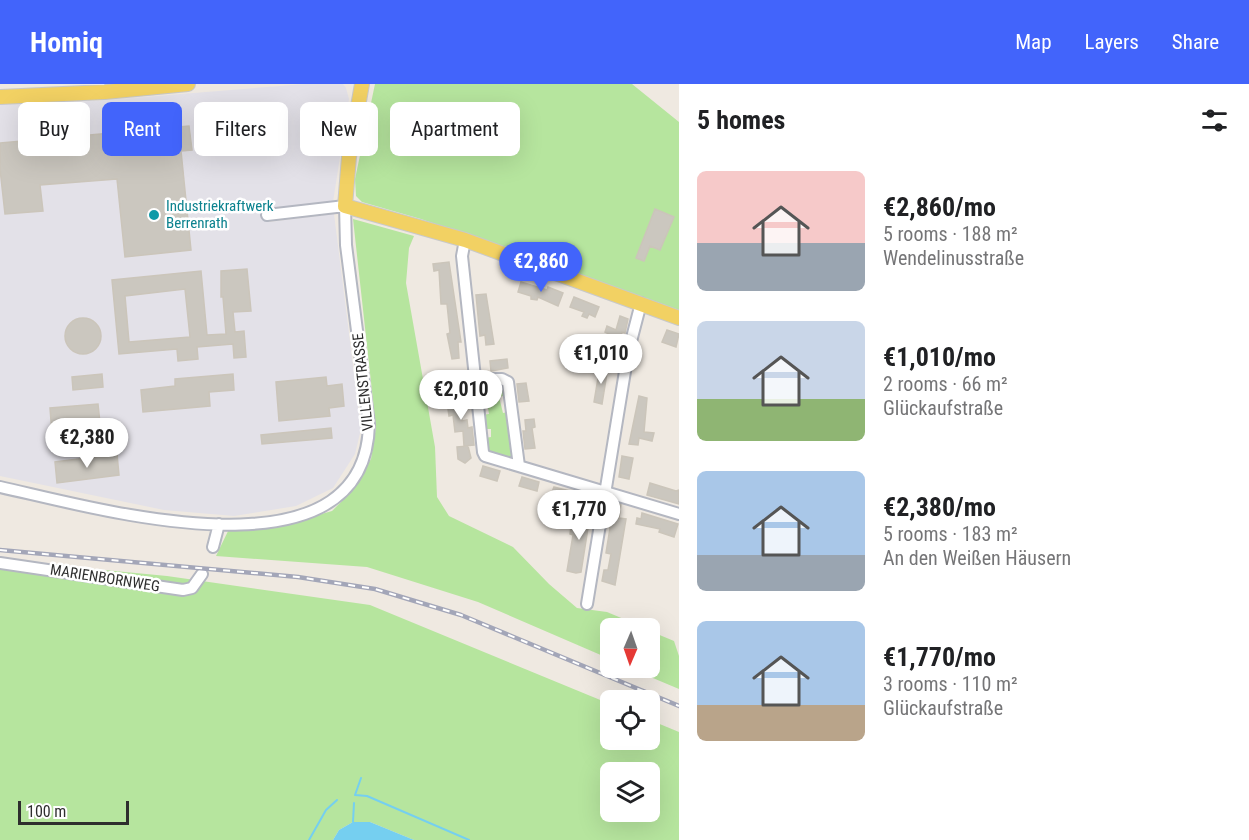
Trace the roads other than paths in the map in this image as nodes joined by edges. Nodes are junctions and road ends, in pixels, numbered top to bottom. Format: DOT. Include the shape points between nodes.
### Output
graph roads {
  1 [pos="188,84"];
  2 [pos="362,84"];
  3 [pos="0,97"];
  4 [pos="345,206"];
  5 [pos="267,215"];
  6 [pos="465,240"];
  7 [pos="641,303"];
  8 [pos="679,318"];
  9 [pos="476,384"];
  10 [pos="454,392"];
  11 [pos="519,466"];
  12 [pos="0,487"];
  13 [pos="605,492"];
  14 [pos="679,514"];
  15 [pos="219,524"];
  16 [pos="213,547"];
  17 [pos="0,563"];
  18 [pos="202,574"];
  19 [pos="587,604"];
  1 -- 3 [label="main road"];
  2 -- 4 [label="main road, VILLENSTRASSE"];
  4 -- 5 [label="street"];
  4 -- 6 [label="main road"];
  4 -- 15 [label="street, VILLENSTRASSE" via="346,244 369,424 369,445 360,468 349,486 315,511 287,519"];
  6 -- 7 [label="main road"];
  6 -- 9 [label="street" via="462,256"];
  7 -- 8 [label="main road"];
  7 -- 13 [label="street" via="628,353"];
  9 -- 10 [label="street"];
  9 -- 11 [label="street" via="485,456"];
  9 -- 11 [label="street" via="502,379 508,382"];
  11 -- 13 [label="street"];
  12 -- 15 [label="street, VILLENSTRASSE" via="141,518"];
  13 -- 14 [label="street"];
  13 -- 19 [label="street"];
  15 -- 16 [label="street"];
  17 -- 18 [label="street, MARIENBORNWEG" via="183,590 192,588"];
}
